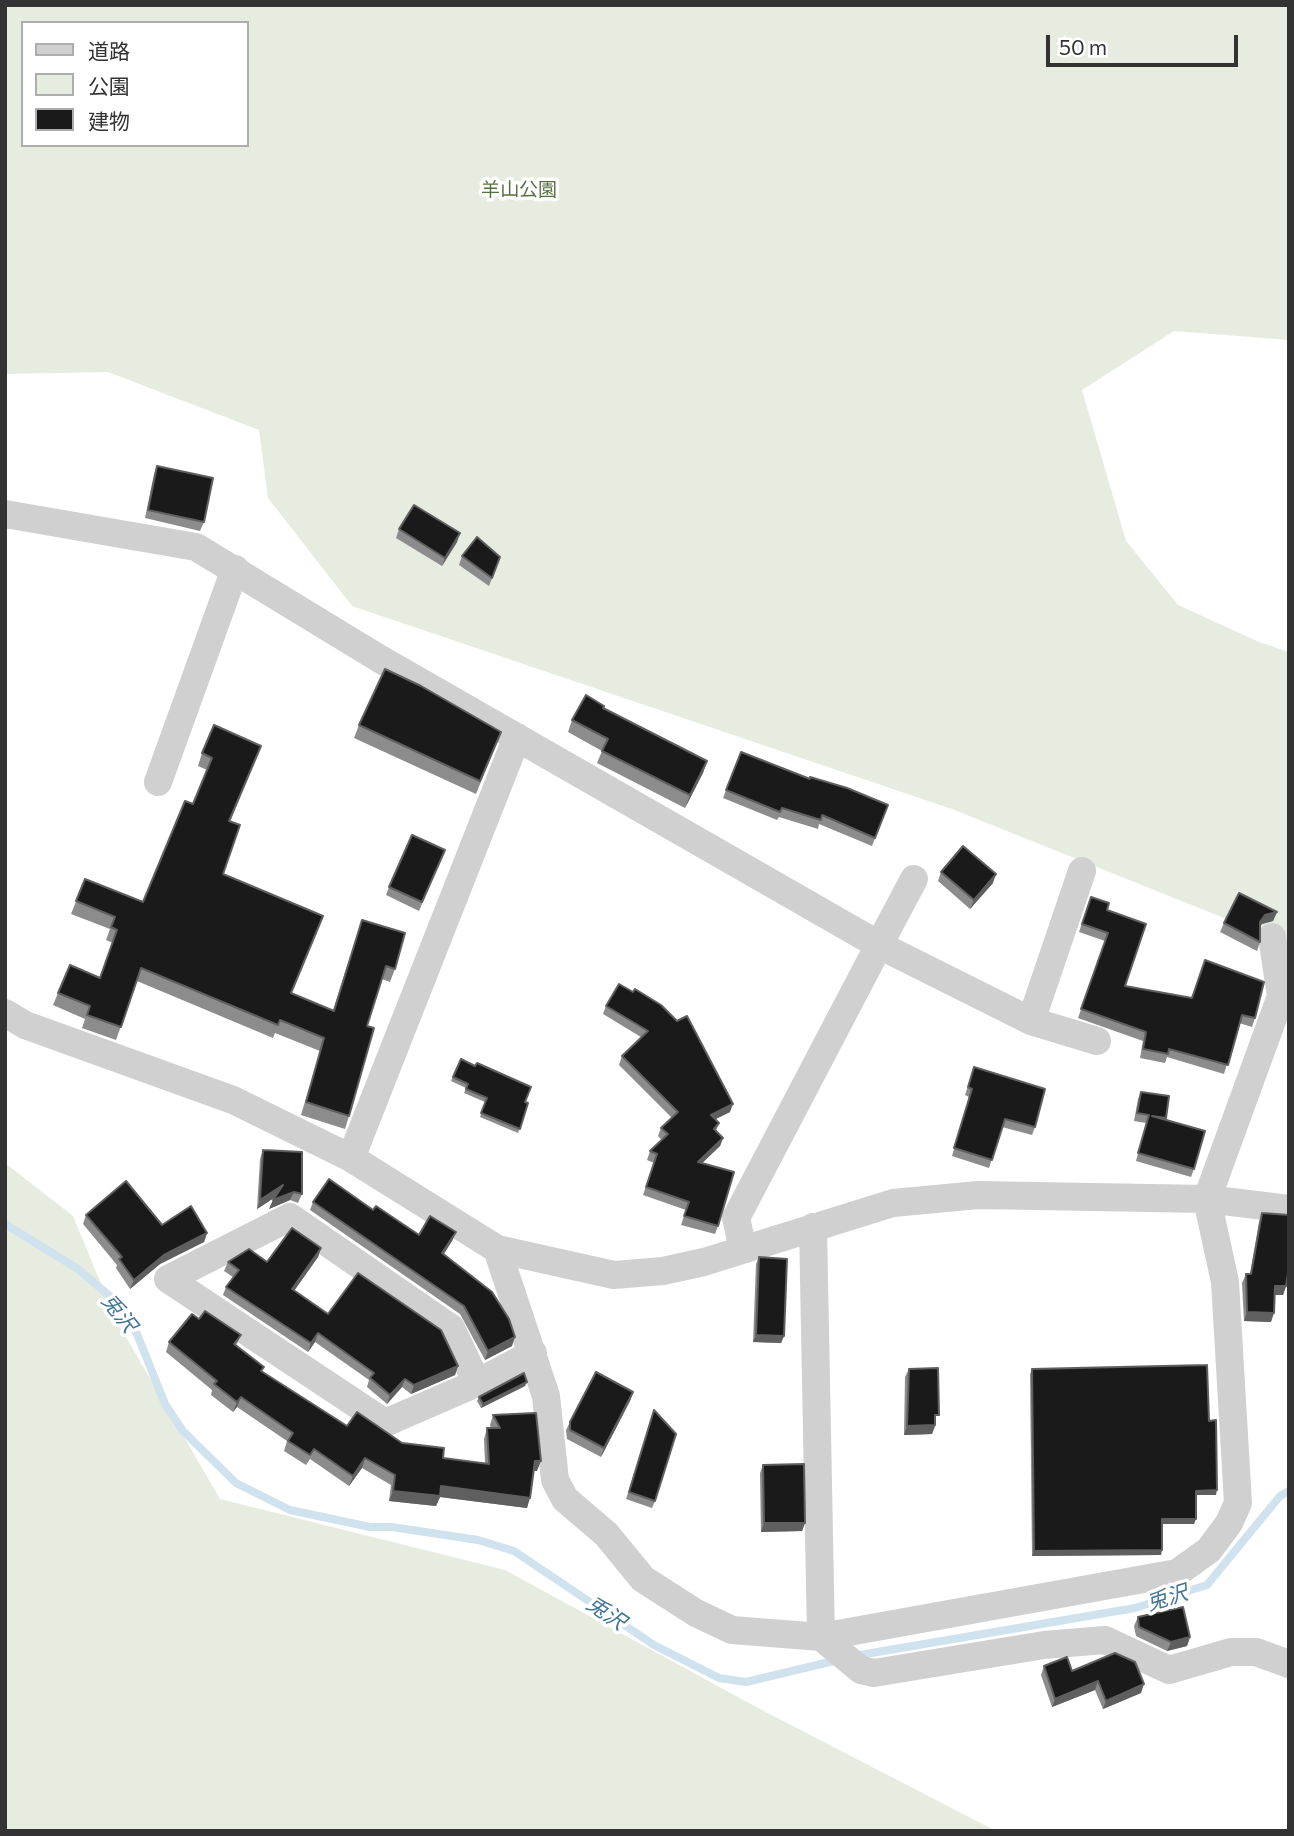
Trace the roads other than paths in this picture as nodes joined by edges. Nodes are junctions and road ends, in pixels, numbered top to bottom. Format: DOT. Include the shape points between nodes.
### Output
graph roads {
  1 [pos="5,514"];
  2 [pos="235,569"];
  3 [pos="517,737"];
  4 [pos="158,782"];
  5 [pos="1082,871"];
  6 [pos="914,879"];
  7 [pos="1272,937"];
  8 [pos="879,945"];
  9 [pos="5,1013"];
  10 [pos="1031,1021"];
  11 [pos="1097,1041"];
  12 [pos="351,1157"];
  13 [pos="1207,1199"];
  14 [pos="1289,1209"];
  15 [pos="813,1227"];
  16 [pos="497,1249"];
  17 [pos="743,1249"];
  18 [pos="533,1353"];
  19 [pos="477,1383"];
  20 [pos="821,1637"];
  21 [pos="1289,1664"];
  1 -- 2 [label="street" via="196,547"];
  2 -- 3 [label="street"];
  2 -- 4 [label="street"];
  3 -- 8 [label="street"];
  3 -- 12 [label="street"];
  5 -- 10 [label="street"];
  6 -- 8 [label="street"];
  7 -- 13 [label="street" via="1281,996"];
  8 -- 10 [label="street"];
  8 -- 17 [label="street" via="736,1218"];
  9 -- 12 [label="street" via="25,1025 233,1100"];
  10 -- 11 [label="street"];
  12 -- 16 [label="street"];
  13 -- 14 [label="street"];
  13 -- 15 [label="street" via="978,1195 893,1203"];
  13 -- 20 [label="street" via="1224,1282 1237,1503 1209,1550 1177,1573"];
  15 -- 17 [label="street"];
  15 -- 20 [label="street"];
  16 -- 17 [label="street" via="614,1275 663,1271"];
  16 -- 18 [label="street"];
  18 -- 19 [label="street"];
  18 -- 20 [label="street" via="546,1396 555,1480 565,1499 606,1534 643,1579 732,1630"];
  19 -- 19 [label="street" via="385,1423 169,1279 290,1217 452,1328"];
  20 -- 21 [label="street" via="861,1670 874,1673 1044,1645 1105,1640 1169,1670 1231,1652 1256,1652"];
}
